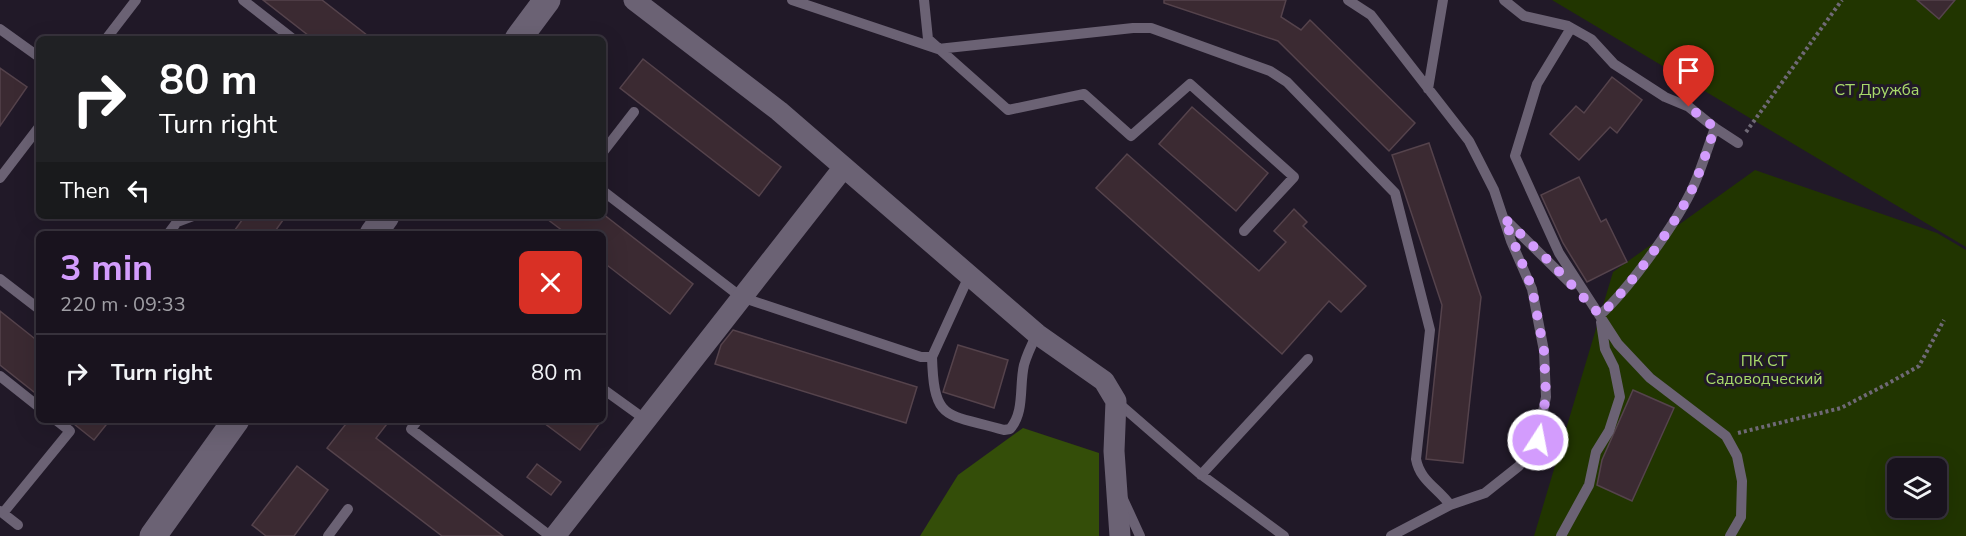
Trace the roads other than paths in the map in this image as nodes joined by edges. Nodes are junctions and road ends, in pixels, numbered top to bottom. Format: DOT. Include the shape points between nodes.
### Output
graph roads {
  1 [pos="136,0"];
  2 [pos="243,0"];
  3 [pos="547,0"];
  4 [pos="634,0"];
  5 [pos="792,0"];
  6 [pos="924,0"];
  7 [pos="1348,0"];
  8 [pos="1443,0"];
  9 [pos="1504,0"];
  10 [pos="1571,28"];
  11 [pos="0,29"];
  12 [pos="108,36"];
  13 [pos="289,36"];
  14 [pos="520,36"];
  15 [pos="938,48"];
  16 [pos="36,55"];
  17 [pos="1428,89"];
  18 [pos="634,112"];
  19 [pos="1715,128"];
  20 [pos="36,131"];
  21 [pos="1738,143"];
  22 [pos="606,148"];
  23 [pos="844,167"];
  24 [pos="0,178"];
  25 [pos="606,193"];
  26 [pos="1504,218"];
  27 [pos="185,219"];
  28 [pos="170,231"];
  29 [pos="1244,231"];
  30 [pos="969,276"];
  31 [pos="0,279"];
  32 [pos="741,297"];
  33 [pos="36,307"];
  34 [pos="1600,315"];
  35 [pos="1036,334"];
  36 [pos="932,357"];
  37 [pos="1308,359"];
  38 [pos="0,376"];
  39 [pos="606,391"];
  40 [pos="1116,401"];
  41 [pos="36,405"];
  42 [pos="646,420"];
  43 [pos="60,423"];
  44 [pos="234,423"];
  45 [pos="416,423"];
  46 [pos="1201,475"];
  47 [pos="1116,485"];
  48 [pos="1450,505"];
  49 [pos="348,509"];
  50 [pos="1,512"];
  51 [pos="18,525"];
  52 [pos="153,536"];
  53 [pos="328,536"];
  54 [pos="550,536"];
  55 [pos="555,536"];
  56 [pos="1120,536"];
  57 [pos="1140,536"];
  58 [pos="1284,536"];
  59 [pos="1391,536"];
  60 [pos="1561,536"];
  61 [pos="1730,536"];
  1 -- 12 [label="lane"];
  2 -- 13 [label="lane"];
  3 -- 14 [label="street"];
  4 -- 23 [label="street" via="779,111"];
  5 -- 15 [label="lane"];
  6 -- 15 [label="lane" via="927,39"];
  7 -- 17 [label="lane" via="1371,15"];
  8 -- 17 [label="lane"];
  9 -- 10 [label="lane" via="1524,16"];
  10 -- 19 [label="lane" via="1591,39 1631,76 1665,98 1689,107"];
  10 -- 34 [label="lane" via="1537,84 1515,156 1558,253"];
  11 -- 16 [label="lane"];
  15 -- 29 [label="lane" via="1008,110 1083,94 1131,136 1190,84 1294,177"];
  15 -- 48 [label="lane" via="1151,28 1270,71 1287,82 1395,193 1430,330 1416,459 1418,471"];
  17 -- 26 [label="lane" via="1469,141"];
  18 -- 22 [label="lane"];
  19 -- 21 [label="lane"];
  19 -- 34 [label="lane" via="1694,187 1616,301"];
  20 -- 24 [label="lane"];
  23 -- 30 [label="street"];
  23 -- 32 [label="street"];
  25 -- 32 [label="lane"];
  26 -- 34 [label="lane"];
  26 -- 48 [label="lane" via="1532,288 1544,351 1546,397 1538,440 1519,466 1485,493"];
  27 -- 28 [label="lane"];
  30 -- 35 [label="street"];
  30 -- 36 [label="lane"];
  31 -- 33 [label="lane"];
  32 -- 36 [label="lane" via="921,357"];
  32 -- 42 [label="street"];
  34 -- 60 [label="lane" via="1605,350 1614,367 1620,398 1609,431 1596,452 1589,485"];
  34 -- 61 [label="lane" via="1618,344 1650,378 1726,436 1737,456 1742,482 1741,517"];
  35 -- 36 [label="lane" via="1025,362 1021,408 1010,429 946,413 936,403"];
  35 -- 40 [label="street" via="1104,381"];
  37 -- 46 [label="lane"];
  38 -- 41 [label="lane"];
  39 -- 42 [label="lane"];
  40 -- 46 [label="lane"];
  40 -- 47 [label="street"];
  42 -- 55 [label="street"];
  43 -- 50 [label="lane" via="70,431"];
  44 -- 52 [label="street"];
  45 -- 54 [label="lane" via="411,429"];
  46 -- 58 [label="lane"];
  47 -- 56 [label="street"];
  47 -- 57 [label="lane"];
  48 -- 59 [label="lane"];
  49 -- 53 [label="lane"];
  50 -- 51 [label="lane"];
}
